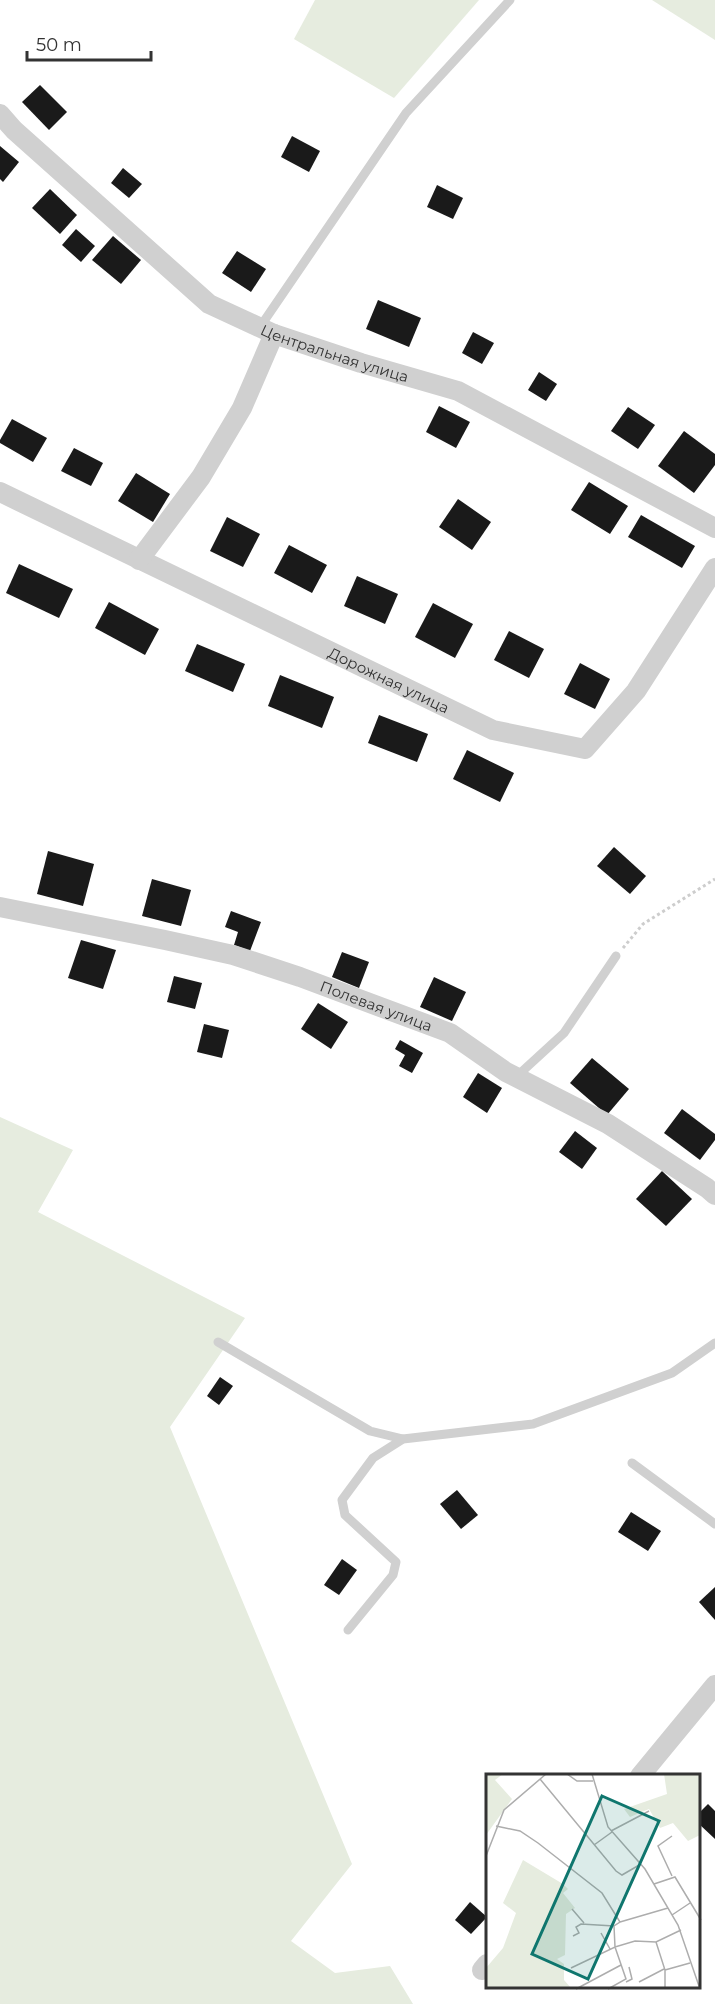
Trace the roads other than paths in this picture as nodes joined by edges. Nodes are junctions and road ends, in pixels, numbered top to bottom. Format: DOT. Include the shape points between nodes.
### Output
graph roads {
  1 [pos="510,0"];
  2 [pos="0,114"];
  3 [pos="267,331"];
  4 [pos="0,492"];
  5 [pos="715,528"];
  6 [pos="139,560"];
  7 [pos="715,568"];
  8 [pos="0,907"];
  9 [pos="616,956"];
  10 [pos="516,1077"];
  11 [pos="715,1195"];
  12 [pos="218,1342"];
  13 [pos="715,1343"];
  14 [pos="403,1439"];
  15 [pos="632,1463"];
  16 [pos="715,1524"];
  17 [pos="348,1630"];
  18 [pos="715,1685"];
  19 [pos="642,1774"];
  1 -- 3 [label="lane" via="406,113"];
  2 -- 3 [label="street, Центральная улица" via="209,304"];
  3 -- 5 [label="street, Центральная улица" via="458,391"];
  3 -- 6 [label="street" via="242,408 201,477"];
  4 -- 6 [label="street, Дорожная улица"];
  6 -- 7 [label="street, Дорожная улица" via="493,730 585,749 636,692"];
  8 -- 10 [label="street, Полевая улица" via="233,955 300,977 450,1033"];
  9 -- 10 [label="lane" via="564,1033"];
  10 -- 11 [label="street, Полевая улица" via="608,1124"];
  12 -- 14 [label="lane" via="370,1431"];
  13 -- 14 [label="lane" via="672,1373 533,1424"];
  14 -- 17 [label="lane" via="373,1458 342,1500 345,1515 396,1562 393,1575"];
  15 -- 16 [label="lane"];
  18 -- 19 [label="street"];
}
